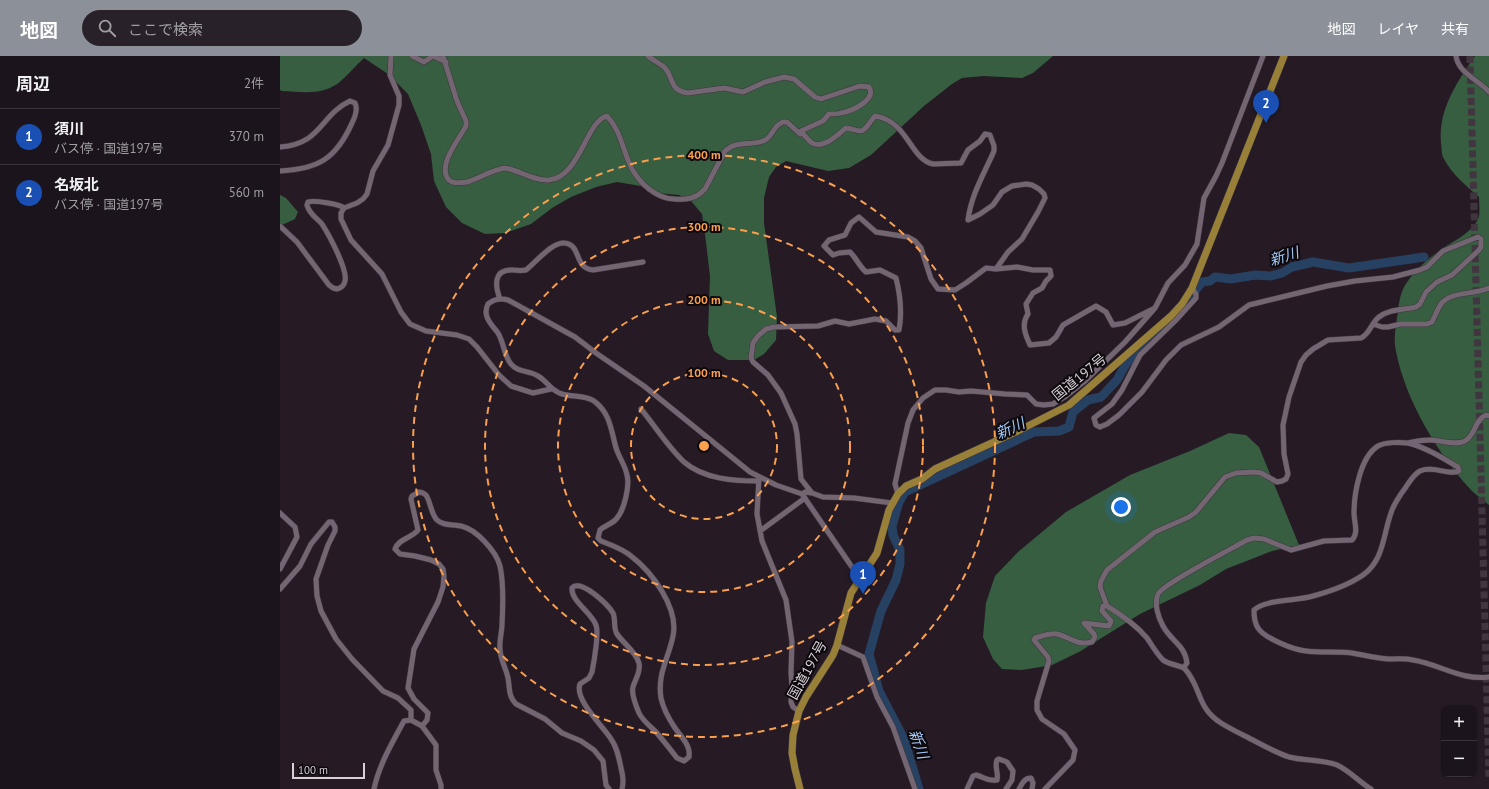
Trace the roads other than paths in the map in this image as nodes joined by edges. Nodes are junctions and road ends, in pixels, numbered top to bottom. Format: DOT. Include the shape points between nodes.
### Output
graph roads {
  1 [pos="391,56"];
  2 [pos="412,56"];
  3 [pos="443,56"];
  4 [pos="648,56"];
  5 [pos="1263,56"];
  6 [pos="1284,56"];
  7 [pos="1456,56"];
  8 [pos="446,62"];
  9 [pos="1489,92"];
  10 [pos="801,131"];
  11 [pos="280,147"];
  12 [pos="280,171"];
  13 [pos="344,208"];
  14 [pos="280,226"];
  15 [pos="643,262"];
  16 [pos="996,269"];
  17 [pos="1192,288"];
  18 [pos="1489,288"];
  19 [pos="500,299"];
  20 [pos="1155,308"];
  21 [pos="1373,324"];
  22 [pos="1134,349"];
  23 [pos="1140,354"];
  24 [pos="552,389"];
  25 [pos="641,409"];
  26 [pos="1489,416"];
  27 [pos="1408,444"];
  28 [pos="758,479"];
  29 [pos="812,493"];
  30 [pos="898,494"];
  31 [pos="803,496"];
  32 [pos="892,503"];
  33 [pos="280,512"];
  34 [pos="760,531"];
  35 [pos="280,569"];
  36 [pos="859,582"];
  37 [pos="280,589"];
  38 [pos="1107,606"];
  39 [pos="837,645"];
  40 [pos="1184,667"];
  41 [pos="1489,677"];
  42 [pos="799,711"];
  43 [pos="411,720"];
  44 [pos="422,726"];
  45 [pos="374,789"];
  46 [pos="441,789"];
  47 [pos="608,789"];
  48 [pos="622,789"];
  49 [pos="800,789"];
  50 [pos="915,789"];
  51 [pos="967,789"];
  52 [pos="1006,789"];
  53 [pos="1019,789"];
  54 [pos="1032,789"];
  55 [pos="1045,789"];
  56 [pos="1371,789"];
  1 -- 13 [label="street" via="390,75 399,96 399,105 388,145 373,171 367,194 357,203"];
  2 -- 8 [label="street" via="424,62 433,56"];
  3 -- 8 [label="street"];
  4 -- 10 [label="street" via="664,68 678,90 688,93 724,88 743,92 784,77 794,79 815,97 821,98 860,86 870,89 868,100 841,114 829,114 824,121"];
  5 -- 20 [label="street" via="1222,163 1204,198 1197,244 1185,265 1168,283"];
  6 -- 17 [label="highway, 国道197号"];
  7 -- 9 [label="street" via="1458,65"];
  8 -- 10 [label="street" via="451,84 466,121 446,167 449,180 456,183 505,168 512,168 541,180 556,178 565,172 598,122 607,116 612,121 631,168 642,184 668,199 691,199 705,190 729,147 762,142 783,122 787,122 800,134"];
  10 -- 16 [label="street" via="811,142 821,144 846,128 860,131 866,128 875,116 885,118 895,124 917,152 934,164 961,163 968,150 985,134 990,135 994,151 978,182 970,204 968,220 993,205 1002,192 1012,186 1032,185 1040,189 1045,198 1022,239 1008,252"];
  11 -- 12 [label="street" via="306,140 350,101 357,105 350,127 332,154 307,168"];
  13 -- 14 [label="street" via="313,201 307,205 326,229 341,261 345,282 337,289 329,285 297,242"];
  13 -- 24 [label="street" via="341,219 351,240 386,279 401,312 410,324 426,331 469,339 511,386 533,393"];
  15 -- 19 [label="street" via="588,270 581,264 575,249 561,242 526,270 507,270 498,276 496,288"];
  16 -- 20 [label="street" via="1017,267 1050,270 1051,276 1042,288 1033,292 1026,304 1028,314 1024,320 1025,332 1030,345 1049,343 1064,325 1096,306 1106,312 1113,325 1125,323"];
  16 -- 29 [label="street" via="986,268 955,290 938,289 930,279 921,248 915,241 908,237 876,232 859,217 851,223 845,235 829,240 824,246 833,255 850,252 866,272 880,270 896,278 901,319 900,330 895,330 886,321 875,319 849,324 835,321 818,326 774,326 766,329 753,343 753,362 768,375 781,393 795,424 801,479"];
  17 -- 22 [label="highway, 国道197号" via="1171,316"];
  17 -- 23 [label="street" via="1196,298"];
  18 -- 21 [label="street" via="1482,292 1461,294 1446,299 1432,322 1427,324 1382,327"];
  19 -- 24 [label="street" via="488,304 486,312 508,360 517,369 538,375"];
  19 -- 28 [label="street" via="515,303 575,337 644,386"];
  20 -- 30 [label="street" via="1085,381 1053,404 1036,404 1027,395 971,391 935,390 923,398 913,410 908,424 895,484"];
  21 -- 23 [label="street" via="1388,312 1420,304 1426,292 1437,282 1452,275 1479,250 1482,243 1480,238 1443,251 1427,267 1414,272 1327,286 1250,305 1219,327 1181,344 1142,392 1119,415 1107,424 1096,425 1094,418 1112,404"];
  21 -- 38 [label="street" via="1366,336 1328,340 1312,349 1301,362 1283,425 1288,474 1286,479 1277,482 1254,472 1236,473 1225,477 1196,512 1155,532 1107,570 1100,588"];
  22 -- 23 [label="street"];
  22 -- 30 [label="highway, 国道197号" via="1069,405 1018,432 935,469 922,479 906,486"];
  24 -- 48 [label="street" via="562,394 590,399 598,404 611,423 615,446 626,471 627,495 618,517 600,530 598,538 630,555 643,566 666,599 673,615 675,628 663,667 660,691 668,716 689,748 689,757 684,762 677,758 639,713 633,692 639,662 616,632 612,611 591,591 578,585 572,588 573,595 592,617 597,630 592,672 589,678 580,684 579,690 592,717 614,744 622,770"];
  25 -- 28 [label="street" via="673,450 694,468 714,477"];
  26 -- 27 [label="street" via="1480,419 1471,435 1464,441 1456,443 1422,440"];
  27 -- 40 [label="street" via="1383,444 1369,455 1359,476 1354,514 1355,535 1352,540 1324,541 1291,550 1264,539 1254,538 1226,551 1160,590 1156,601 1158,614 1164,629 1184,650 1187,664"];
  27 -- 41 [label="street" via="1449,462 1458,467 1459,471 1430,469 1420,471 1414,476 1395,503 1378,559 1370,570 1328,592 1257,607 1254,610 1255,622 1268,636 1302,650 1410,659 1458,675"];
  28 -- 31 [label="street"];
  28 -- 34 [label="street" via="757,514"];
  29 -- 31 [label="street" via="805,492"];
  29 -- 32 [label="street" via="823,497"];
  30 -- 32 [label="highway, 国道197号"];
  31 -- 34 [label="street"];
  31 -- 36 [label="street" via="854,570"];
  32 -- 36 [label="highway, 国道197号" via="877,553"];
  33 -- 35 [label="street" via="295,527 297,534"];
  34 -- 42 [label="street" via="786,600 792,642 791,702"];
  36 -- 39 [label="highway, 国道197号" via="851,593"];
  37 -- 43 [label="street" via="300,566 311,544 324,527 332,522 335,531 316,579 316,596 336,639 383,692 398,698 411,710"];
  38 -- 40 [label="street" via="1142,634 1165,661"];
  38 -- 55 [label="street" via="1103,606 1102,611 1111,621 1109,626 1084,623 1094,634 1092,642 1076,642 1057,634 1034,640 1049,661 1037,701 1038,714 1064,734 1075,750 1073,760"];
  39 -- 42 [label="highway, 国道197号"];
  39 -- 50 [label="street" via="863,657 877,697 893,727"];
  40 -- 56 [label="street" via="1192,677 1203,706 1222,724 1289,756 1336,765 1350,772"];
  42 -- 49 [label="highway, 国道197号" via="792,753"];
  43 -- 44 [label="street"];
  43 -- 45 [label="street" via="404,721 387,753"];
  44 -- 46 [label="street" via="436,745 436,770"];
  44 -- 47 [label="street" via="427,720 428,713 414,699 408,688 412,657 418,639 438,602 444,576 443,569 431,560 400,554 395,550 399,543 418,530 411,498 419,492 426,495 437,520 472,530 498,560 502,588 500,649 513,701 597,753 603,761"];
  51 -- 52 [label="street" via="976,775 987,780 997,780 995,763 999,759 1007,762 1013,771 1012,780"];
  53 -- 54 [label="street" via="1024,780 1031,778"];
}
